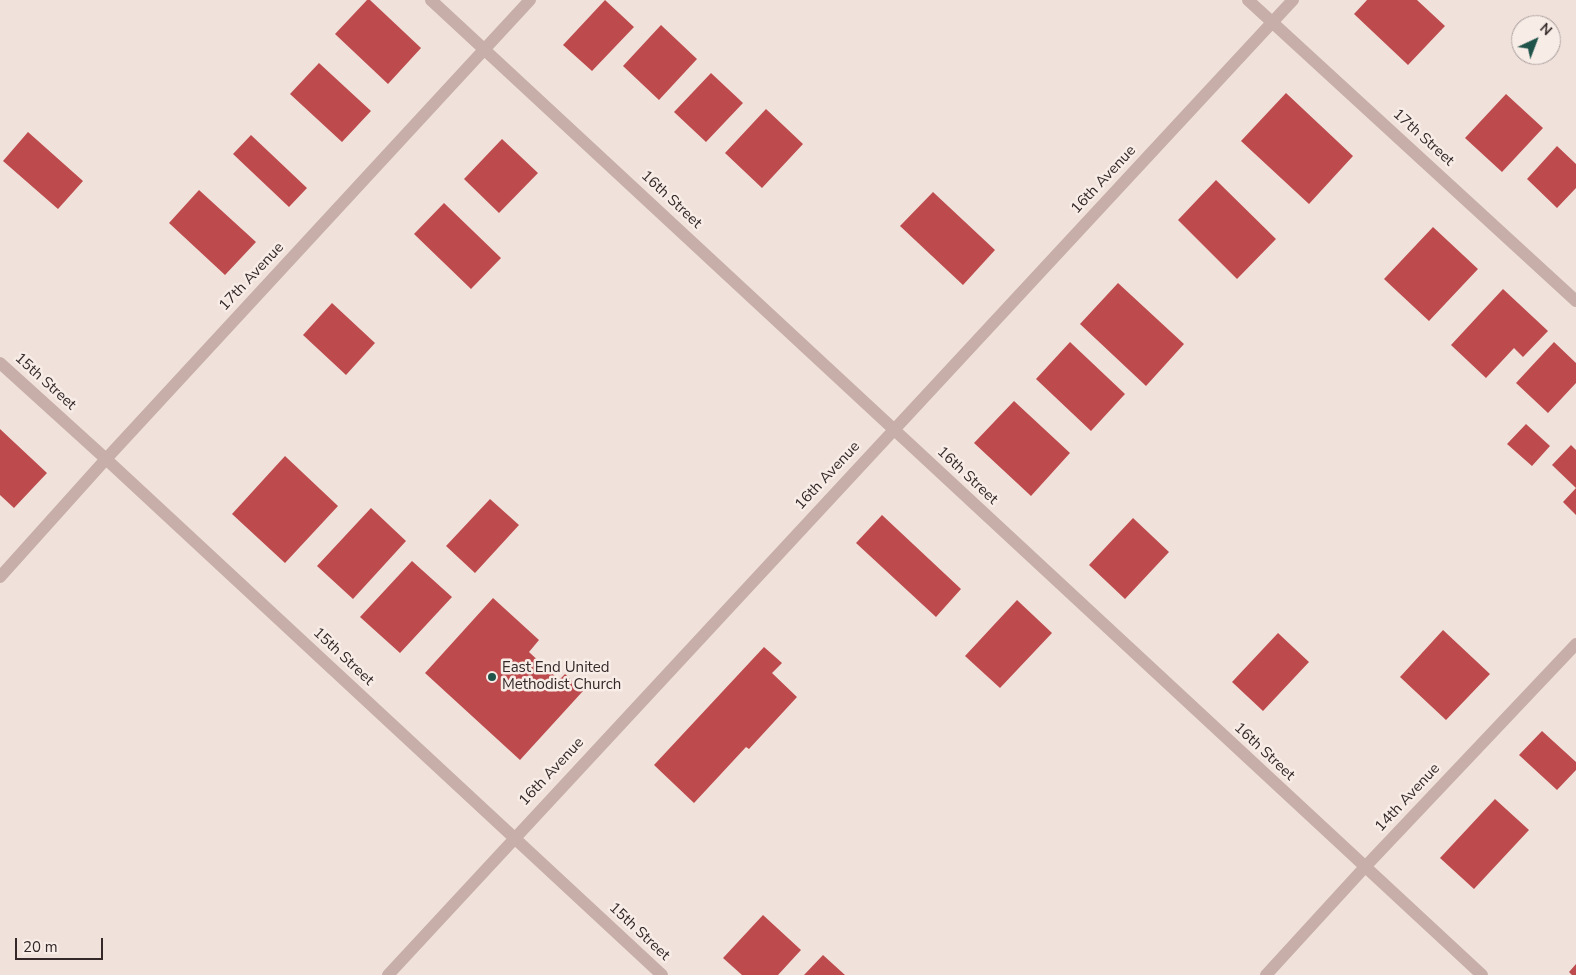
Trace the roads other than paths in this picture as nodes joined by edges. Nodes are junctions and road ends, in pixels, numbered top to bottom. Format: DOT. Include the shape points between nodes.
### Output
graph roads {
  1 [pos="431,0"];
  2 [pos="530,0"];
  3 [pos="1248,0"];
  4 [pos="1293,0"];
  5 [pos="1272,23"];
  6 [pos="484,48"];
  7 [pos="1576,301"];
  8 [pos="0,363"];
  9 [pos="894,429"];
  10 [pos="106,459"];
  11 [pos="0,578"];
  12 [pos="1576,644"];
  13 [pos="513,838"];
  14 [pos="1364,868"];
  15 [pos="388,975"];
  16 [pos="662,975"];
  17 [pos="1266,975"];
  18 [pos="1482,975"];
  1 -- 6 [label="street, 16th Street"];
  2 -- 6 [label="street, 17th Avenue"];
  3 -- 5 [label="street, 17th Street"];
  4 -- 5 [label="street, 16th Avenue"];
  5 -- 7 [label="street, 17th Street"];
  5 -- 9 [label="street, 16th Avenue"];
  6 -- 9 [label="street, 16th Street"];
  6 -- 10 [label="street, 17th Avenue"];
  8 -- 10 [label="street, 15th Street"];
  9 -- 13 [label="street, 16th Avenue"];
  9 -- 14 [label="street, 16th Street"];
  10 -- 11 [label="street, 17th Avenue"];
  10 -- 13 [label="street, 15th Street"];
  12 -- 14 [label="street, 14th Avenue"];
  13 -- 15 [label="street, 16th Avenue"];
  13 -- 16 [label="street, 15th Street"];
  14 -- 17 [label="street, 14th Avenue"];
  14 -- 18 [label="street, 16th Street"];
}
